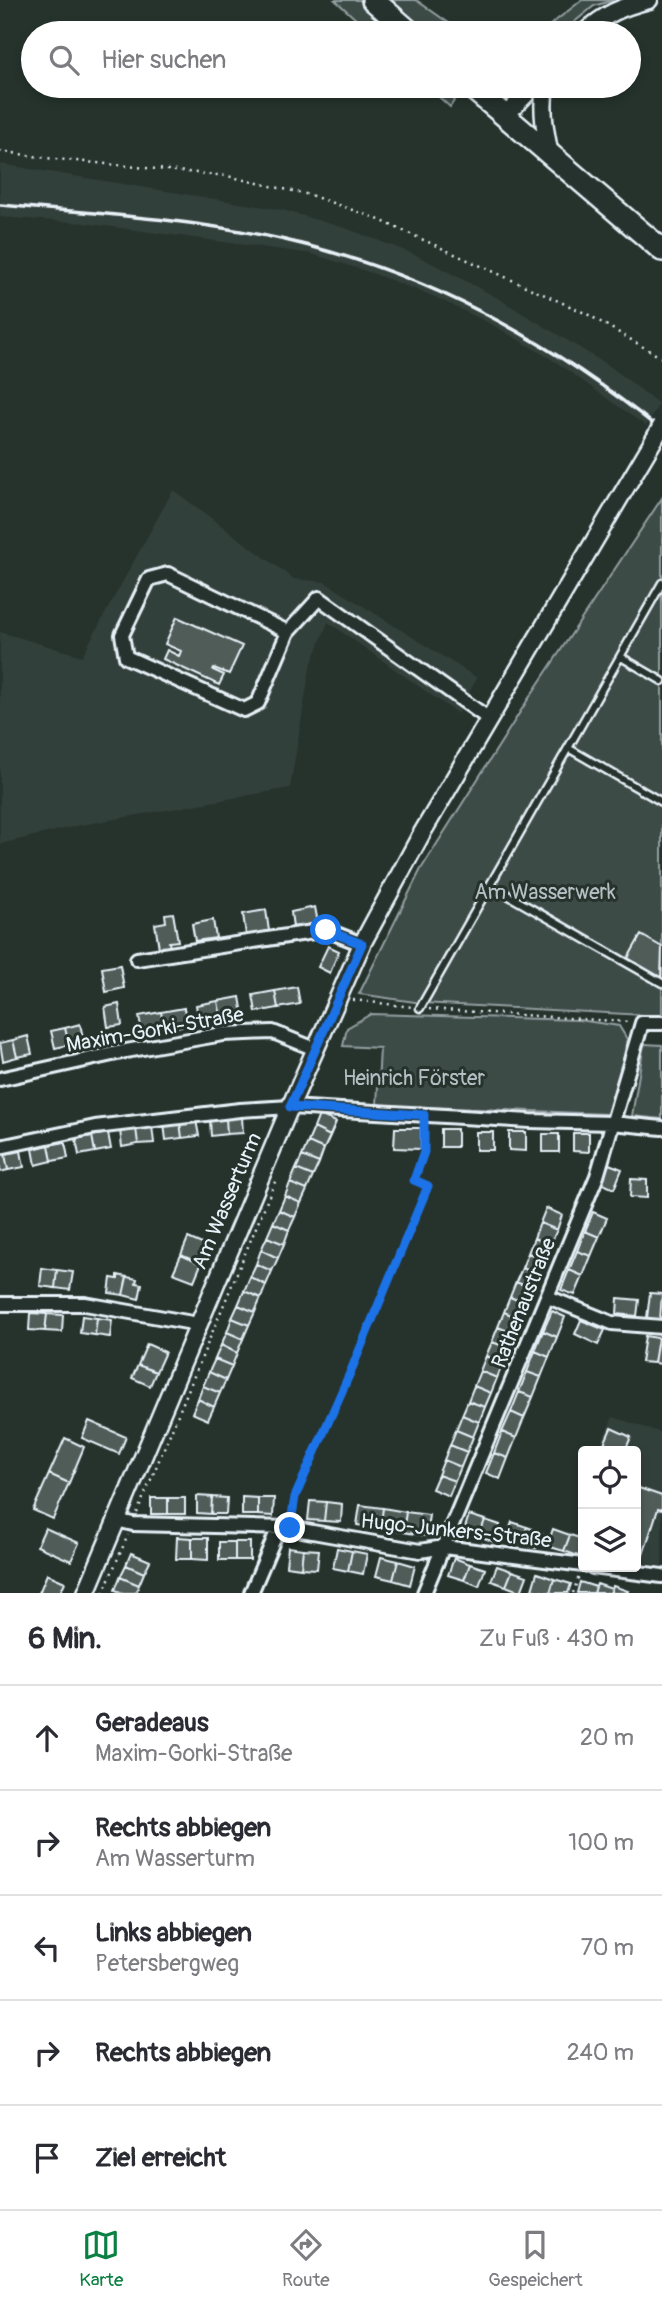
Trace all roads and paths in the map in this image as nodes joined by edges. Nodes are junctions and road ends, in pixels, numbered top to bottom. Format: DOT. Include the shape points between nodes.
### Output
graph roads {
  1 [pos="373,0"];
  2 [pos="649,0"];
  3 [pos="397,21"];
  4 [pos="597,21"];
  5 [pos="484,98"];
  6 [pos="522,98"];
  7 [pos="543,98"];
  8 [pos="505,116"];
  9 [pos="0,151"];
  10 [pos="550,155"];
  11 [pos="662,250"];
  12 [pos="662,358"];
  13 [pos="658,431"];
  14 [pos="662,583"];
  15 [pos="288,632"];
  16 [pos="621,657"];
  17 [pos="662,681"];
  18 [pos="489,719"];
  19 [pos="568,748"];
  20 [pos="662,802"];
  21 [pos="490,885"];
  22 [pos="362,944"];
  23 [pos="137,958"];
  24 [pos="662,983"];
  25 [pos="354,989"];
  26 [pos="420,1008"];
  27 [pos="642,1023"];
  28 [pos="662,1023"];
  29 [pos="315,1049"];
  30 [pos="0,1079"];
  31 [pos="290,1107"];
  32 [pos="424,1115"];
  33 [pos="612,1123"];
  34 [pos="662,1128"];
  35 [pos="0,1147"];
  36 [pos="277,1177"];
  37 [pos="548,1297"];
  38 [pos="0,1304"];
  39 [pos="198,1324"];
  40 [pos="662,1327"];
  41 [pos="116,1520"];
  42 [pos="133,1524"];
  43 [pos="290,1528"];
  44 [pos="444,1547"];
  45 [pos="578,1569"];
  46 [pos="581,1572"];
  47 [pos="631,1572"];
  48 [pos="662,1576"];
  49 [pos="86,1593"];
  50 [pos="103,1593"];
  51 [pos="251,1593"];
  52 [pos="424,1593"];
  53 [pos="573,1593"];
  1 -- 3 [label="main road"];
  2 -- 4 [label="street"];
  5 -- 8 [label="main road"];
  6 -- 8 [label="street"];
  7 -- 10 [label="street"];
  8 -- 10 [label="main road"];
  9 -- 12 [label="path" via="227,176 310,195 375,218 587,314"];
  10 -- 11 [label="main road"];
  13 -- 18 [label="street, Am Wasserturm"];
  14 -- 16 [label="lane"];
  15 -- 15 [label="street" via="258,703 244,710 126,657 122,635 149,579 168,574"];
  15 -- 18 [label="street" via="319,598"];
  16 -- 17 [label="lane"];
  16 -- 19 [label="lane"];
  18 -- 22 [label="street, Am Wasserturm"];
  19 -- 20 [label="lane"];
  19 -- 21 [label="lane"];
  21 -- 24 [label="lane"];
  21 -- 26 [label="lane"];
  22 -- 23 [label="street" via="326,930"];
  22 -- 29 [label="street, Am Wasserturm"];
  25 -- 26 [label="path" via="350,1000"];
  26 -- 27 [label="path"];
  27 -- 28 [label="street"];
  27 -- 33 [label="street, Rathenaustraße"];
  29 -- 30 [label="street, Maxim-Gorki-Straße" via="273,1032 223,1034"];
  29 -- 31 [label="street, Am Wasserturm"];
  31 -- 32 [label="street"];
  31 -- 35 [label="street" via="95,1127"];
  31 -- 39 [label="street, Am Wasserturm"];
  32 -- 33 [label="street"];
  32 -- 43 [label="path" via="424,1152 414,1180 428,1186 295,1497"];
  33 -- 34 [label="street"];
  33 -- 37 [label="street, Rathenaustraße" via="597,1176"];
  36 -- 42 [label="path"];
  37 -- 40 [label="street" via="611,1323"];
  37 -- 44 [label="street, Rathenaustraße"];
  38 -- 39 [label="street" via="85,1304"];
  39 -- 41 [label="street, Am Wasserturm"];
  41 -- 42 [label="street, Hugo-Junkers-Straße"];
  41 -- 49 [label="street, Am Wasserturm"];
  42 -- 43 [label="street, Hugo-Junkers-Straße"];
  42 -- 50 [label="path"];
  43 -- 44 [label="street, Hugo-Junkers-Straße" via="420,1550"];
  43 -- 51 [label="street" via="276,1534"];
  44 -- 45 [label="street, Hugo-Junkers-Straße"];
  44 -- 52 [label="street, Rathenaustraße"];
  46 -- 53 [label="path"];
  47 -- 48 [label="street"];
}
